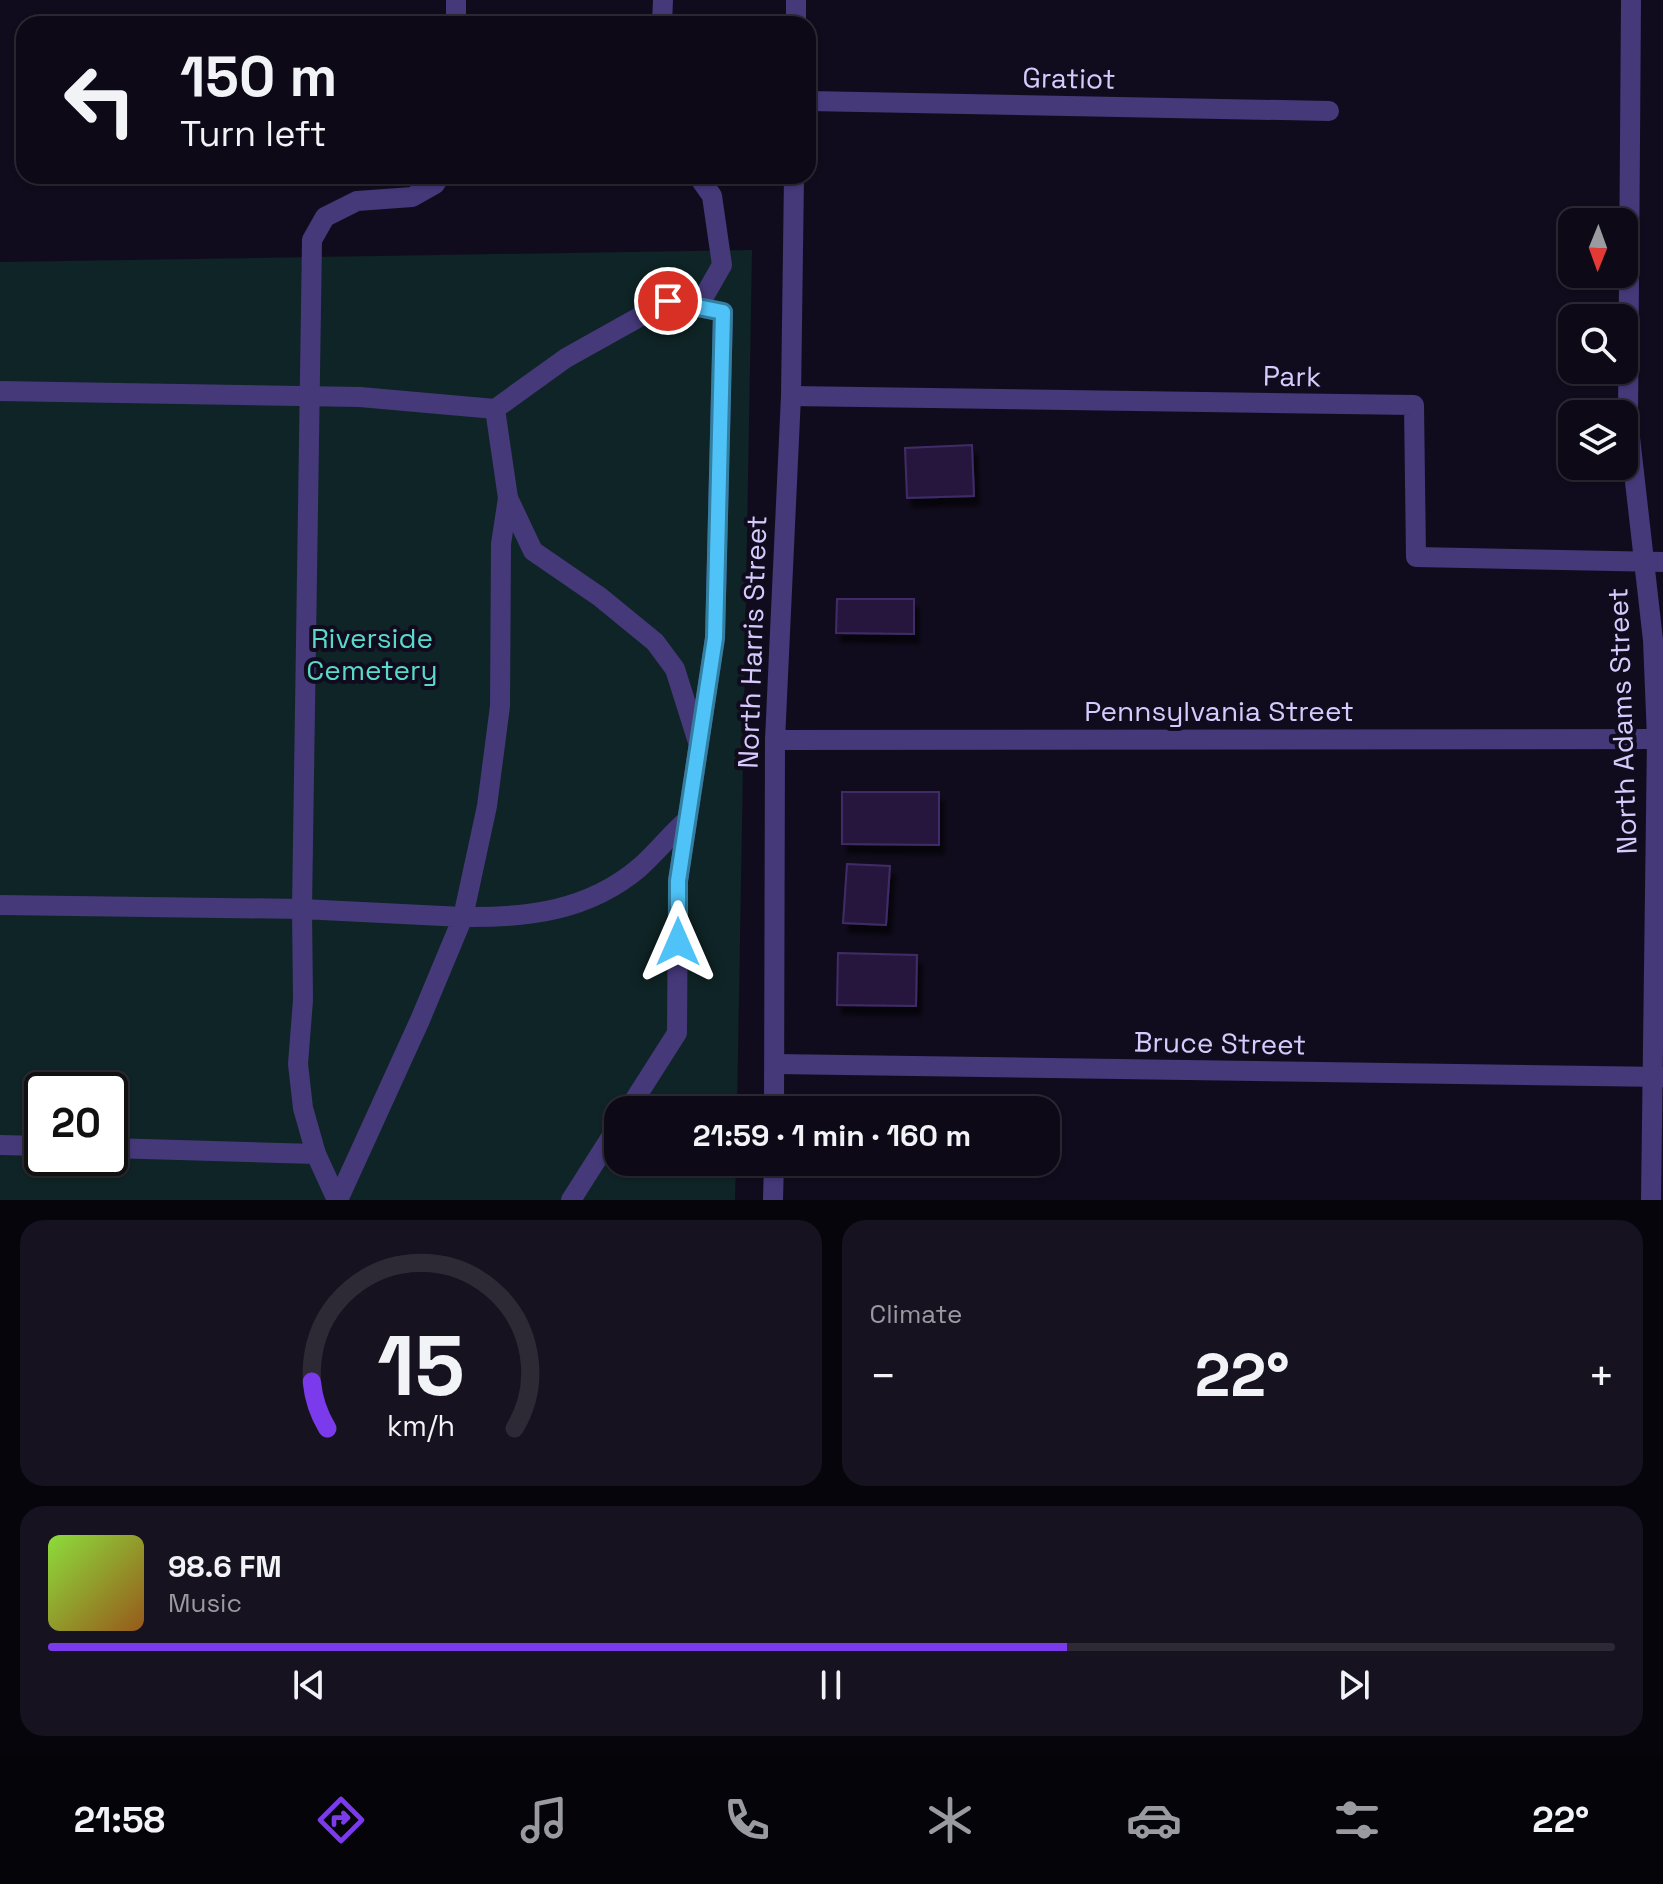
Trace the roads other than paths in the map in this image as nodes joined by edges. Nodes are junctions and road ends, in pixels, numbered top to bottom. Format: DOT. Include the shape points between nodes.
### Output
graph roads {
  1 [pos="1631,0"];
  2 [pos="816,101"];
  3 [pos="1329,111"];
  4 [pos="435,184"];
  5 [pos="704,184"];
  6 [pos="794,184"];
  7 [pos="698,307"];
  8 [pos="0,391"];
  9 [pos="309,396"];
  10 [pos="791,396"];
  11 [pos="495,409"];
  12 [pos="508,498"];
  13 [pos="1653,562"];
  14 [pos="1660,738"];
  15 [pos="775,740"];
  16 [pos="699,743"];
  17 [pos="687,820"];
  18 [pos="0,905"];
  19 [pos="302,909"];
  20 [pos="463,917"];
  21 [pos="775,1064"];
  22 [pos="1658,1077"];
  23 [pos="637,1096"];
  24 [pos="774,1096"];
  25 [pos="0,1145"];
  26 [pos="24,1146"];
  27 [pos="604,1148"];
  28 [pos="128,1149"];
  29 [pos="316,1154"];
  30 [pos="774,1176"];
  31 [pos="338,1200"];
  32 [pos="571,1200"];
  33 [pos="773,1200"];
  34 [pos="1651,1200"];
  1 -- 13 [label="street, North Adams Street" via="1628,420"];
  2 -- 3 [label="street, Gratiot"];
  4 -- 9 [label="street" via="412,197 357,201 325,217 312,240"];
  5 -- 7 [label="street" via="712,196 722,265"];
  6 -- 10 [label="street, North Harris Street"];
  7 -- 11 [label="street" via="668,301 566,358"];
  7 -- 16 [label="street" via="723,312 715,638"];
  8 -- 9 [label="street"];
  9 -- 11 [label="street"];
  9 -- 19 [label="street"];
  10 -- 13 [label="street, Park" via="1414,405 1416,557"];
  10 -- 15 [label="street, North Harris Street"];
  11 -- 12 [label="street"];
  12 -- 16 [label="street" via="533,551 655,642 675,669"];
  12 -- 20 [label="street" via="501,544 500,706 487,806"];
  13 -- 14 [label="street, North Adams Street"];
  14 -- 15 [label="street, Pennsylvania Street"];
  14 -- 22 [label="street, North Adams Street"];
  15 -- 21 [label="street, North Harris Street"];
  16 -- 17 [label="street"];
  17 -- 20 [label="street" via="638,868 597,897 525,916"];
  17 -- 23 [label="street" via="678,881 677,1033"];
  18 -- 19 [label="street"];
  19 -- 20 [label="street"];
  19 -- 29 [label="street" via="298,1064"];
  20 -- 31 [label="street"];
  21 -- 22 [label="street, Bruce Street"];
  21 -- 24 [label="street, North Harris Street"];
  22 -- 34 [label="street, North Adams Street"];
  25 -- 26 [label="street"];
  27 -- 32 [label="street"];
  28 -- 29 [label="street"];
  29 -- 31 [label="street"];
  30 -- 33 [label="street"];
}
